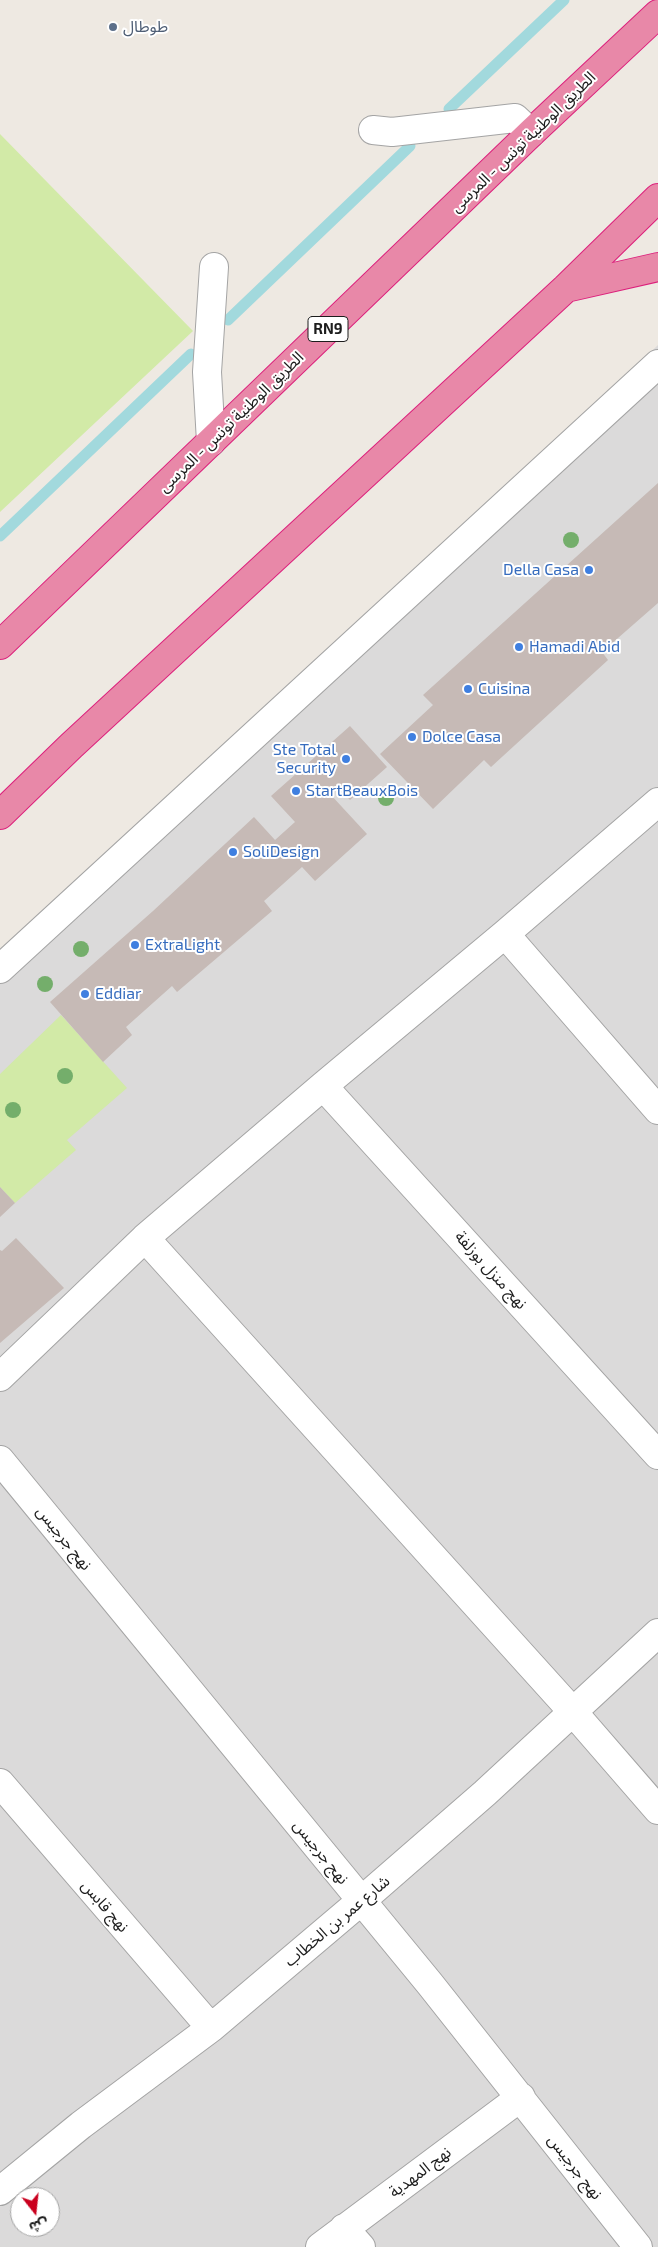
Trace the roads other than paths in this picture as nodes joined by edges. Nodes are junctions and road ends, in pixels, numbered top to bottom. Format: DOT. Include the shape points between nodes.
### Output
graph roads {
  1 [pos="658,14"];
  2 [pos="373,130"];
  3 [pos="531,133"];
  4 [pos="658,198"];
  5 [pos="214,267"];
  6 [pos="658,267"];
  7 [pos="566,288"];
  8 [pos="658,364"];
  9 [pos="211,442"];
  10 [pos="0,645"];
  11 [pos="658,802"];
  12 [pos="0,815"];
  13 [pos="505,934"];
  14 [pos="0,969"];
  15 [pos="323,1086"];
  16 [pos="658,1110"];
  17 [pos="145,1238"];
  18 [pos="0,1377"];
  19 [pos="658,1456"];
  20 [pos="0,1460"];
  21 [pos="658,1633"];
  22 [pos="573,1712"];
  23 [pos="0,1783"];
  24 [pos="658,1810"];
  25 [pos="361,1901"];
  26 [pos="210,2028"];
  27 [pos="520,2097"];
  28 [pos="0,2191"];
  29 [pos="353,2238"];
  30 [pos="320,2247"];
  31 [pos="638,2247"];
  1 -- 3 [label="highway, الطريق الوطنية تونس - المرسى / RN9"];
  2 -- 3 [label="street" via="392,132 515,118"];
  3 -- 9 [label="highway, الطريق الوطنية تونس - المرسى / RN9"];
  4 -- 7 [label="highway"];
  5 -- 9 [label="street" via="207,372"];
  6 -- 7 [label="highway"];
  7 -- 12 [label="highway"];
  8 -- 14 [label="street"];
  9 -- 10 [label="highway, الطريق الوطنية تونس - المرسى / RN9"];
  11 -- 13 [label="street"];
  13 -- 15 [label="street"];
  13 -- 16 [label="street"];
  15 -- 17 [label="street"];
  15 -- 19 [label="street, نهج منزل بوزلفة"];
  17 -- 18 [label="street"];
  17 -- 22 [label="street"];
  20 -- 25 [label="street, نهج جرجيس"];
  21 -- 22 [label="street, شارع عمر بن الخطاب"];
  22 -- 24 [label="street"];
  22 -- 25 [label="street, شارع عمر بن الخطاب" via="486,1793"];
  23 -- 26 [label="street, نهج قابس"];
  25 -- 26 [label="street, شارع عمر بن الخطاب"];
  25 -- 27 [label="street, نهج جرجيس"];
  26 -- 28 [label="street, شارع عمر بن الخطاب"];
  27 -- 29 [label="street, نهج المهدية"];
  27 -- 31 [label="street, نهج جرجيس"];
  29 -- 30 [label="street, نهج المهدية"];
}
